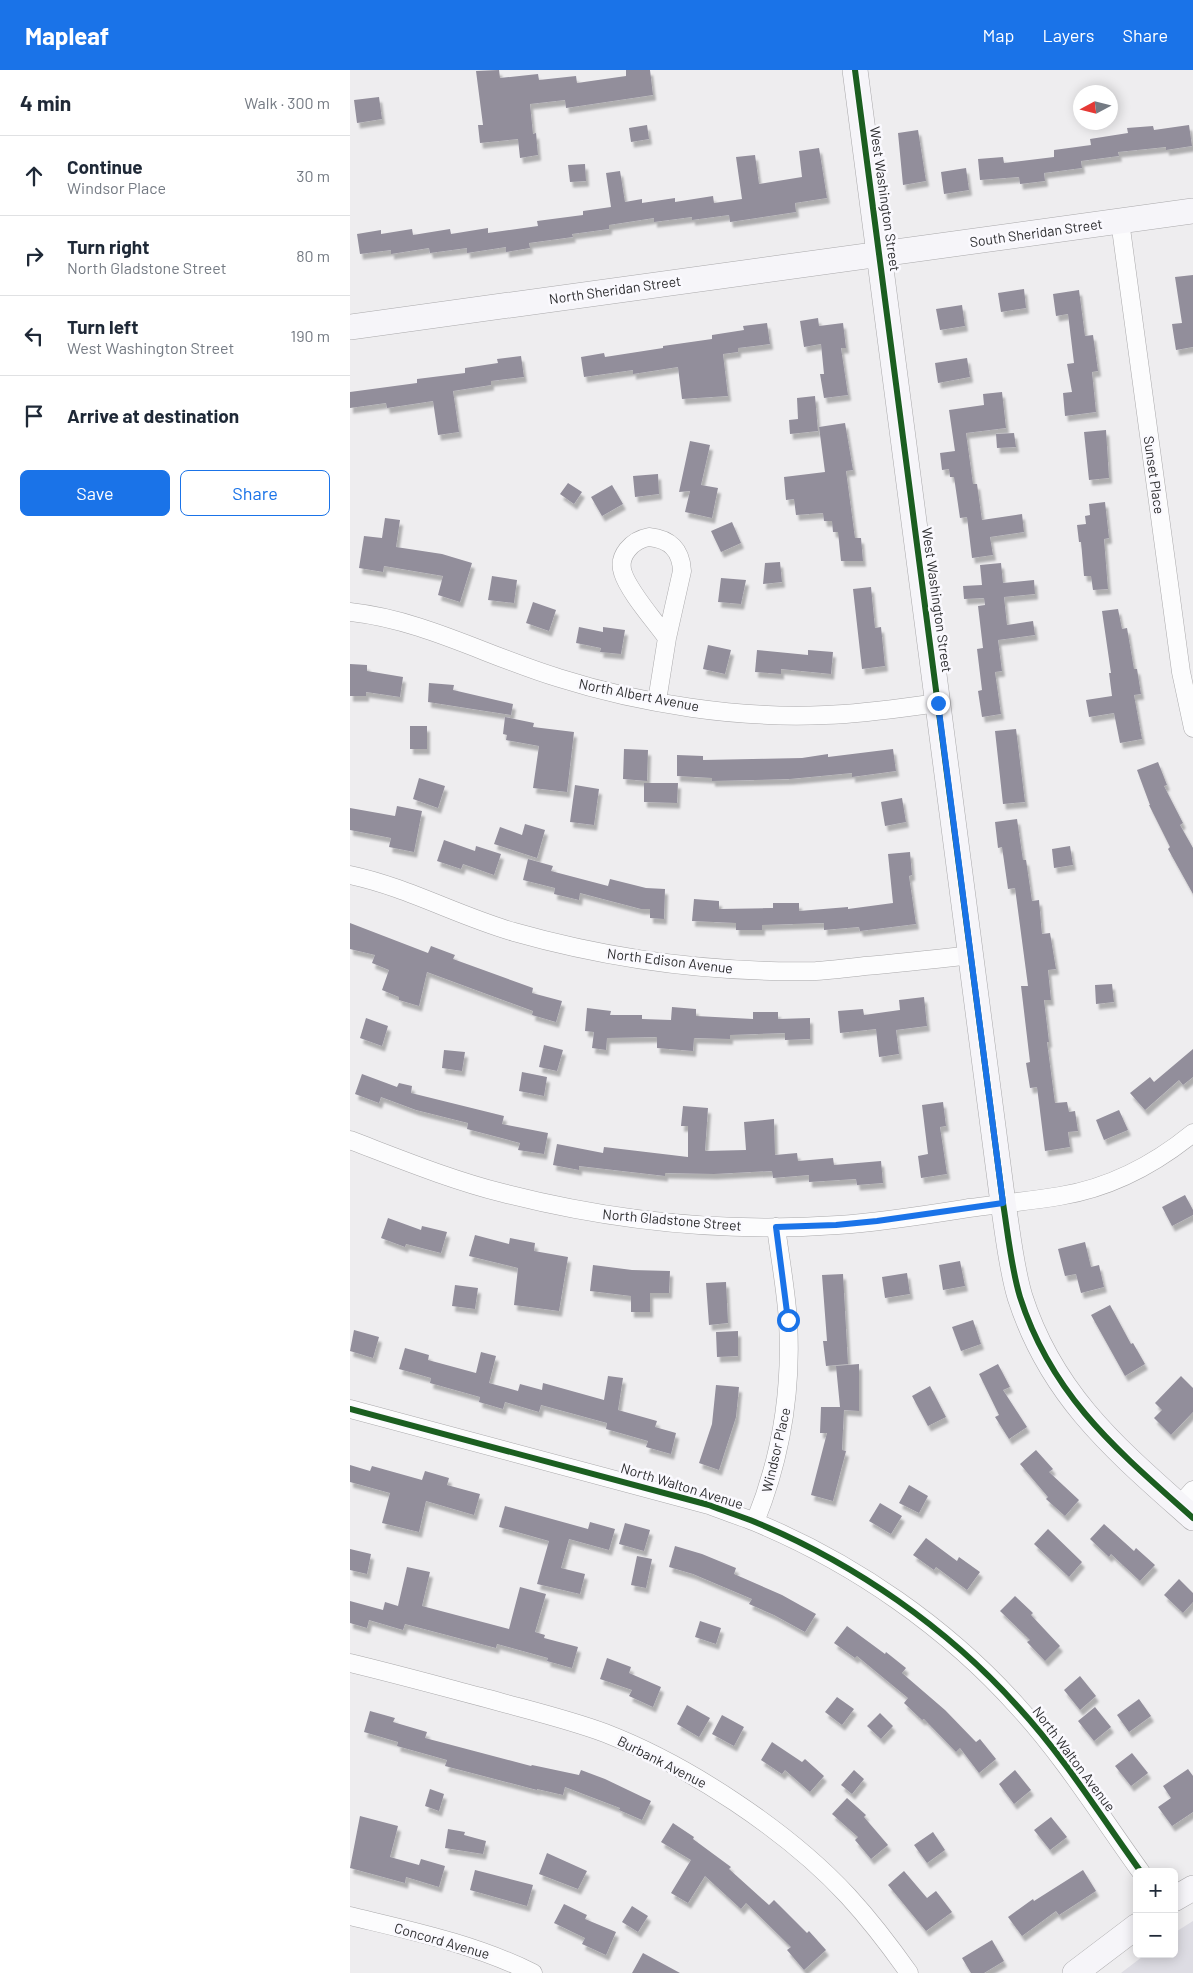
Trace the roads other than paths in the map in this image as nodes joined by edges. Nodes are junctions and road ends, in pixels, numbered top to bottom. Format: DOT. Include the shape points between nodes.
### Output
graph roads {
  1 [pos="855,70"];
  2 [pos="1193,211"];
  3 [pos="1120,221"];
  4 [pos="880,254"];
  5 [pos="350,327"];
  6 [pos="350,612"];
  7 [pos="667,638"];
  8 [pos="657,701"];
  9 [pos="938,703"];
  10 [pos="1193,728"];
  11 [pos="350,876"];
  12 [pos="970,954"];
  13 [pos="1193,1133"];
  14 [pos="350,1140"];
  15 [pos="1003,1203"];
  16 [pos="776,1227"];
  17 [pos="350,1409"];
  18 [pos="1188,1505"];
  19 [pos="755,1522"];
  20 [pos="350,1663"];
  21 [pos="1138,1868"];
  22 [pos="1193,1888"];
  23 [pos="1178,1897"];
  24 [pos="350,1916"];
  25 [pos="1133,1929"];
  26 [pos="532,1973"];
  27 [pos="909,1973"];
  28 [pos="1075,1973"];
  1 -- 4 [label="street, West Washington Street"];
  2 -- 3 [label="street, South Sheridan Street"];
  3 -- 4 [label="street, South Sheridan Street"];
  3 -- 10 [label="street, Sunset Place" via="1181,672"];
  4 -- 5 [label="street, North Sheridan Street"];
  4 -- 9 [label="street, West Washington Street"];
  6 -- 8 [label="street, North Albert Avenue" via="374,614 426,628 559,678"];
  7 -- 7 [label="street" via="627,584 622,572 627,550 643,538 659,538 670,543 682,560"];
  7 -- 8 [label="street"];
  8 -- 9 [label="street, North Albert Avenue" via="782,716 868,712"];
  9 -- 12 [label="street, West Washington Street"];
  11 -- 12 [label="street, North Edison Avenue" via="399,888 515,932 646,961 735,970 818,971"];
  12 -- 15 [label="street, West Washington Street"];
  13 -- 15 [label="street, North Gladstone Street" via="1170,1152 1106,1184 1062,1196"];
  14 -- 16 [label="street, North Gladstone Street" via="503,1193 594,1213 701,1226"];
  15 -- 16 [label="street, North Gladstone Street" via="877,1221"];
  15 -- 18 [label="street, West Washington Street" via="1020,1296 1034,1334 1056,1376 1106,1438"];
  16 -- 19 [label="street, Windsor Place" via="788,1320 787,1406 779,1448"];
  17 -- 19 [label="street, North Walton Avenue" via="667,1493"];
  19 -- 21 [label="street, North Walton Avenue" via="862,1576 930,1624 974,1662 1043,1736"];
  20 -- 27 [label="street, Burbank Avenue" via="560,1718 606,1734 692,1775 774,1830 816,1865 847,1895"];
  22 -- 23 [label="street"];
  24 -- 26 [label="street, Concord Avenue" via="472,1948"];
  25 -- 28 [label="street"];
}
